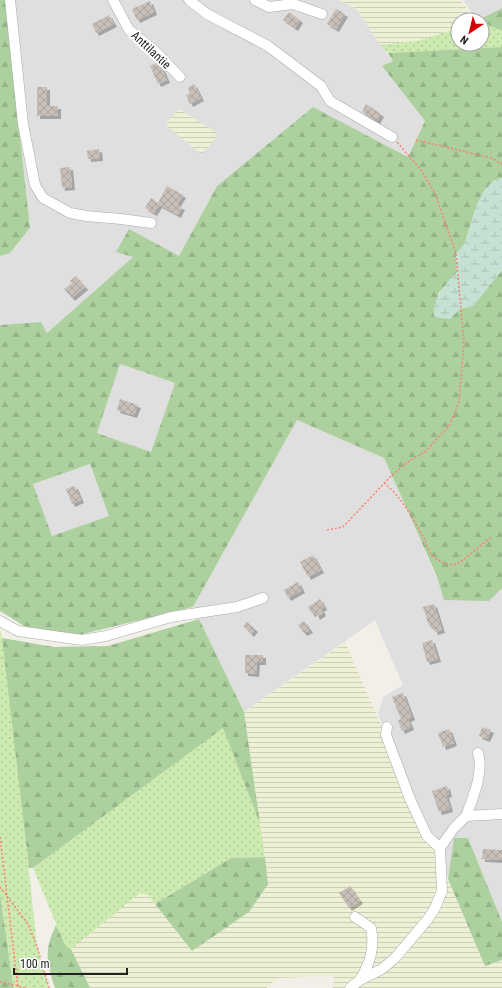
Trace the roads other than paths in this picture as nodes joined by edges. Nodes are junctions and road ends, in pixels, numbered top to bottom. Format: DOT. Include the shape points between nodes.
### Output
graph roads {
  1 [pos="10,0"];
  2 [pos="113,0"];
  3 [pos="189,0"];
  4 [pos="255,0"];
  5 [pos="322,14"];
  6 [pos="180,77"];
  7 [pos="392,137"];
  8 [pos="151,223"];
  9 [pos="263,598"];
  10 [pos="0,621"];
  11 [pos="387,727"];
  12 [pos="478,753"];
  13 [pos="502,814"];
  14 [pos="466,816"];
  15 [pos="440,848"];
  16 [pos="355,917"];
  17 [pos="360,980"];
  18 [pos="350,988"];
  1 -- 8 [label="street" via="23,124 35,185 39,192 43,198 70,212"];
  2 -- 6 [label="street, Anttilantie" via="129,30 156,52"];
  3 -- 7 [label="street" via="207,14 268,46 320,86 330,100"];
  4 -- 5 [label="street" via="268,7 293,4"];
  9 -- 10 [label="street" via="237,607 171,617 106,636 82,640 18,631"];
  11 -- 15 [label="street" via="386,735 410,799 427,836"];
  12 -- 14 [label="street" via="480,759 477,778"];
  13 -- 14 [label="street"];
  14 -- 15 [label="street"];
  15 -- 17 [label="street" via="442,891 435,908 420,931 395,958 382,969"];
  16 -- 17 [label="street" via="371,928 373,940 370,964"];
  17 -- 18 [label="street"];
}
